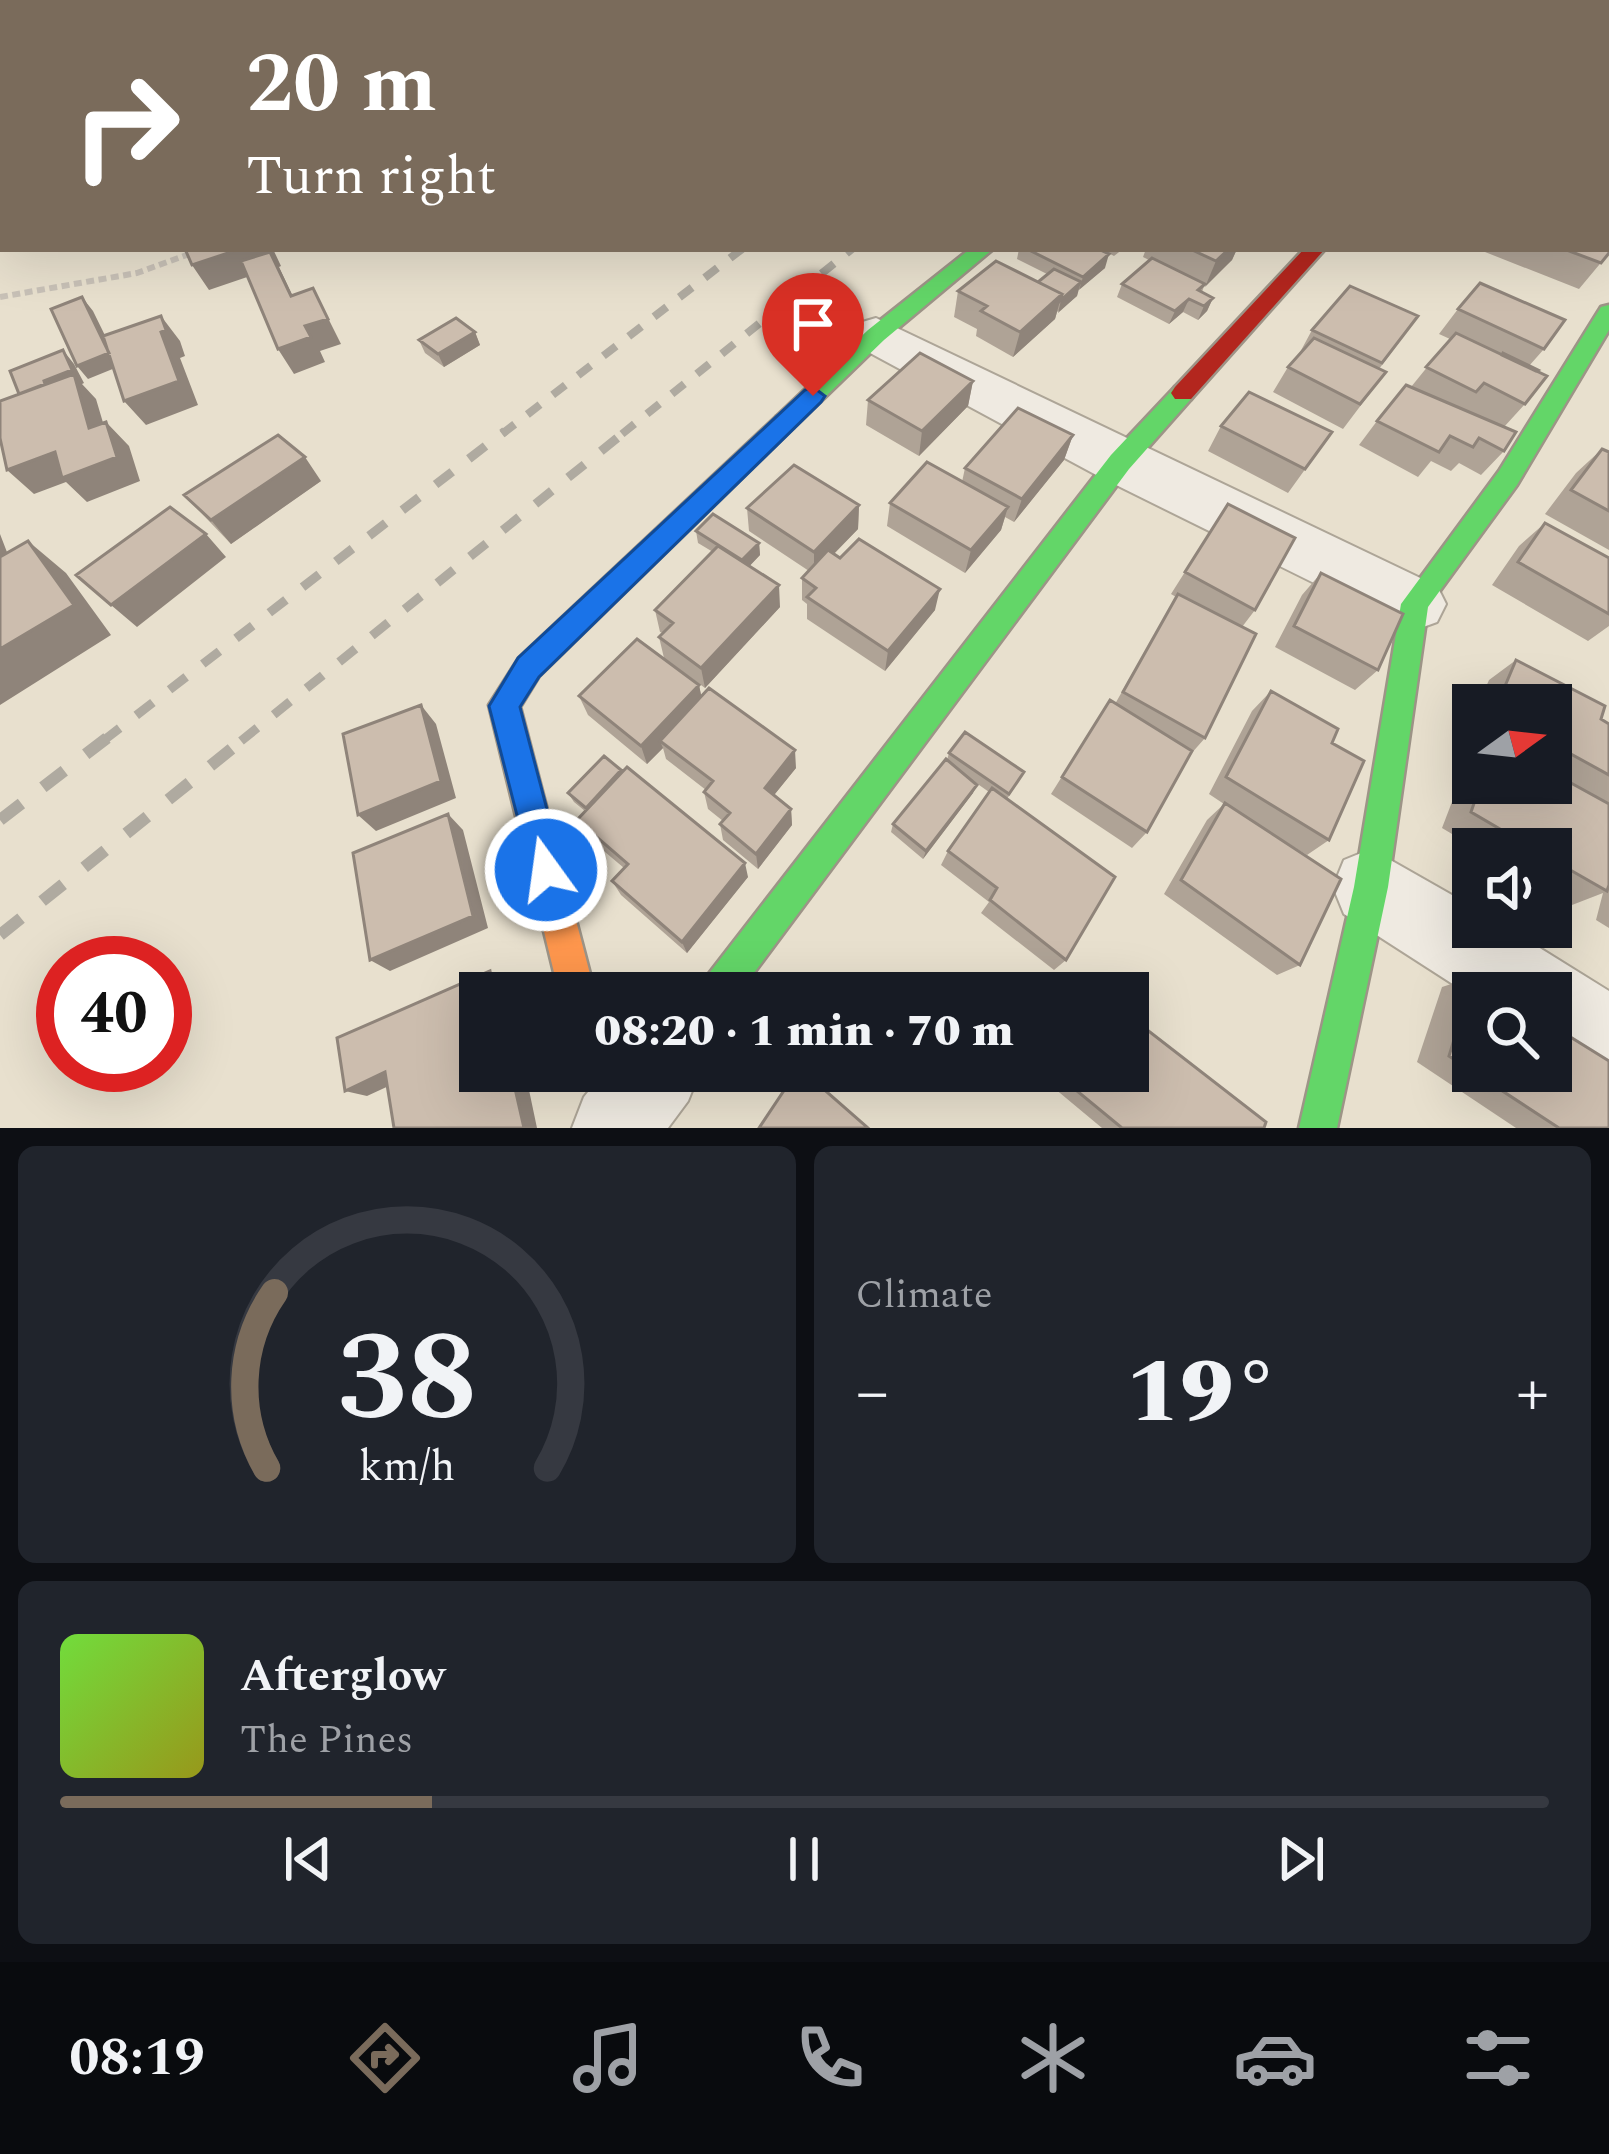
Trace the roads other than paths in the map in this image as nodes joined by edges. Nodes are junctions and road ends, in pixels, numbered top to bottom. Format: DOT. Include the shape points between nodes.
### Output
graph roads {
  1 [pos="979,252"];
  2 [pos="1312,252"];
  3 [pos="1609,312"];
  4 [pos="876,335"];
  5 [pos="1120,462"];
  6 [pos="1415,604"];
  7 [pos="1371,887"];
  8 [pos="573,972"];
  9 [pos="733,972"];
  10 [pos="1506,972"];
  11 [pos="1572,1014"];
  12 [pos="1609,1037"];
  13 [pos="603,1092"];
  14 [pos="641,1092"];
  15 [pos="613,1128"];
  16 [pos="1318,1128"];
  1 -- 4 [label="street"];
  2 -- 5 [label="street"];
  3 -- 6 [label="street" via="1508,478"];
  4 -- 5 [label="street"];
  4 -- 8 [label="street" via="529,668 504,706"];
  5 -- 6 [label="street"];
  5 -- 9 [label="street"];
  6 -- 7 [label="street"];
  7 -- 10 [label="street"];
  7 -- 16 [label="street"];
  11 -- 12 [label="street"];
  13 -- 15 [label="street"];
  14 -- 15 [label="street"];
}
